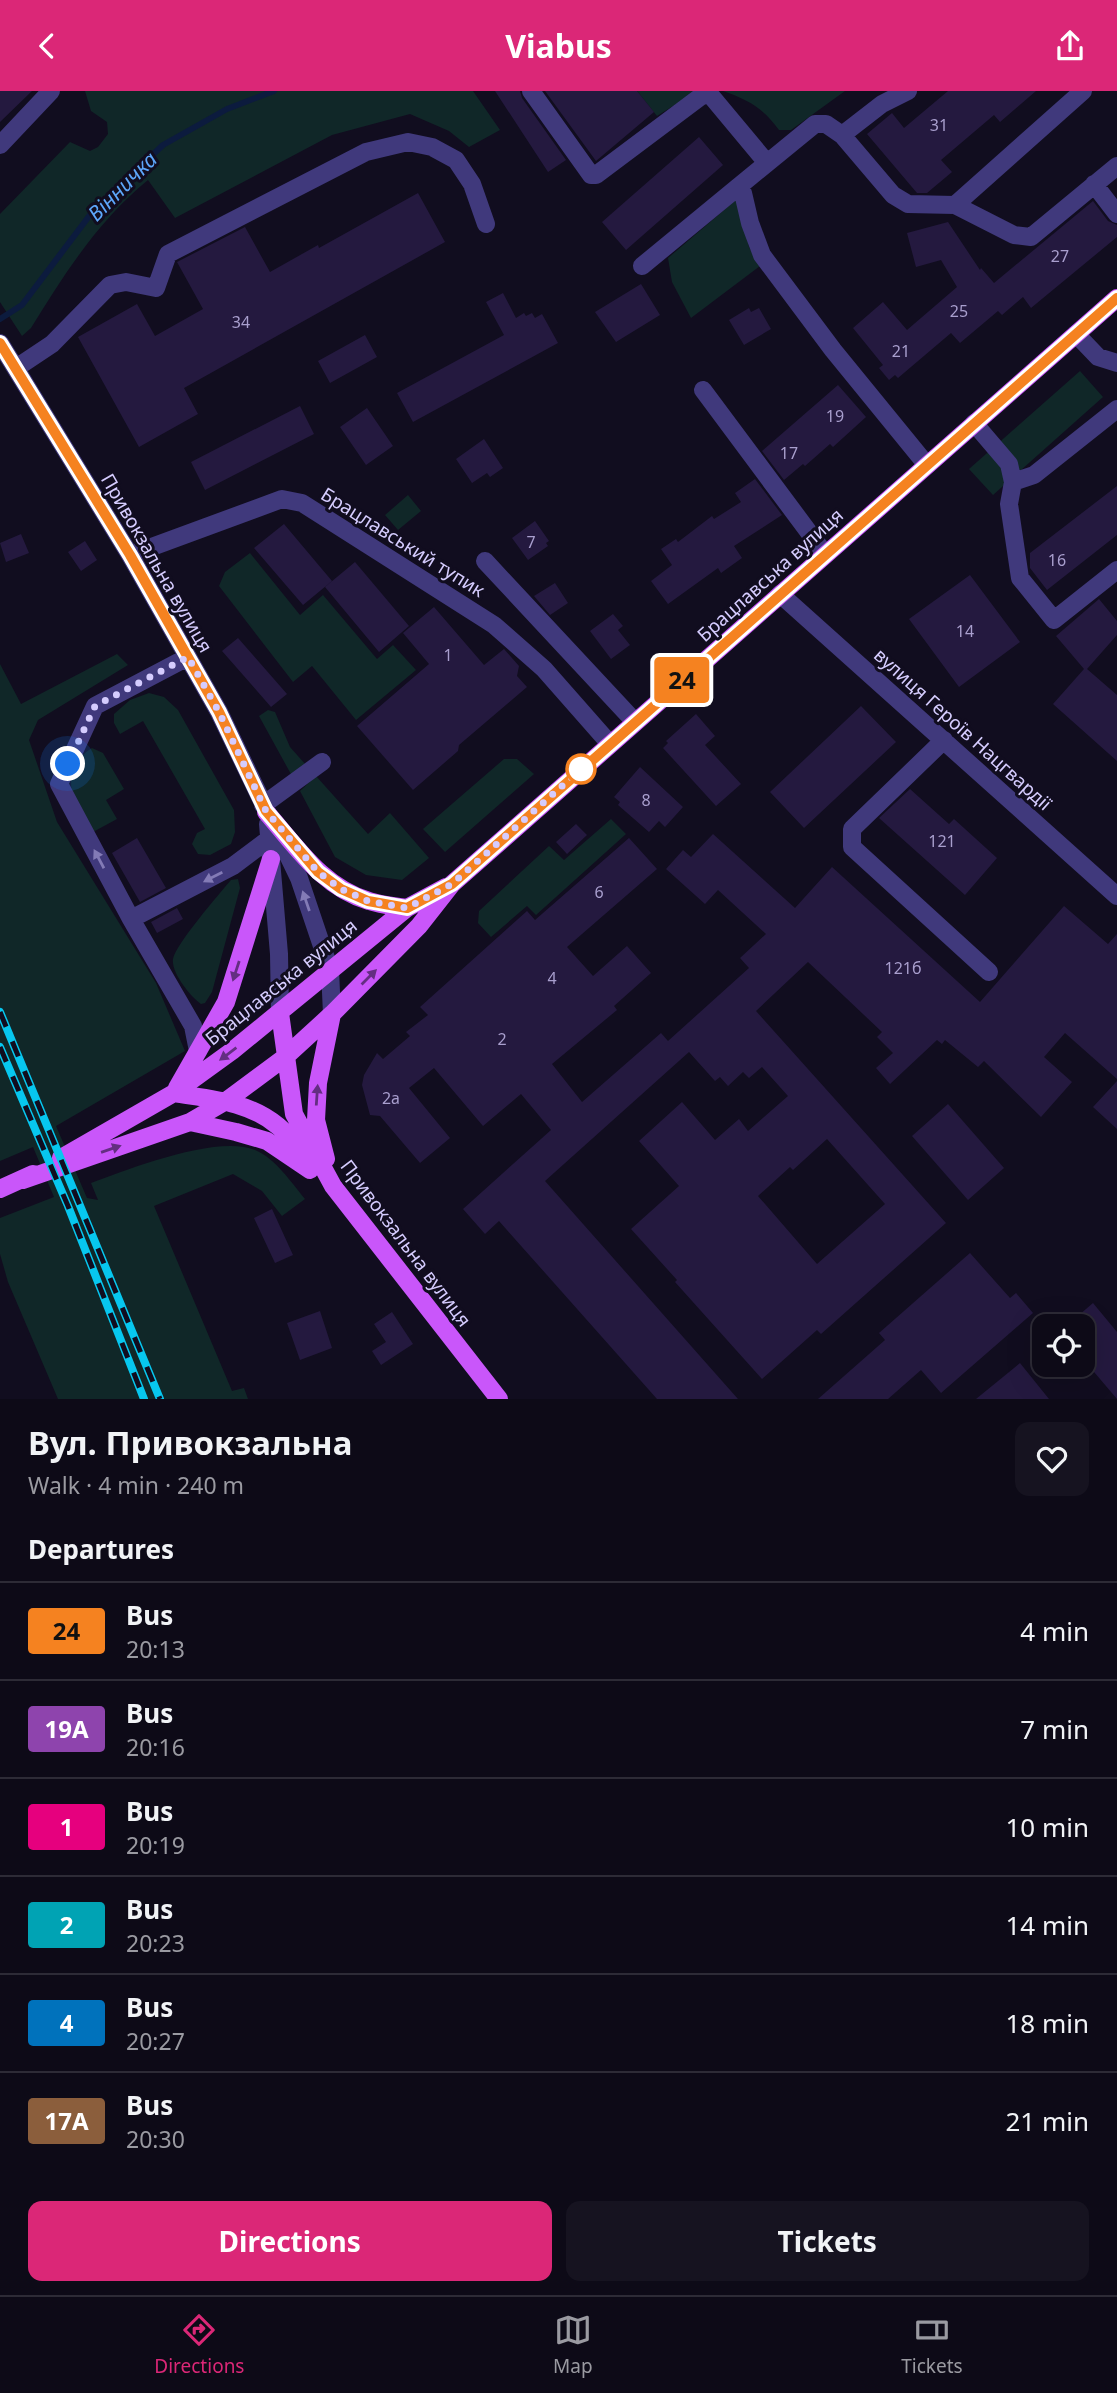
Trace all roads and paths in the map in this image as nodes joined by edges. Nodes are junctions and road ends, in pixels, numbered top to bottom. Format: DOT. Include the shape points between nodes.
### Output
graph roads {
  1 [pos="51,91"];
  2 [pos="531,91"];
  3 [pos="908,91"];
  4 [pos="1083,91"];
  5 [pos="842,135"];
  6 [pos="0,145"];
  7 [pos="767,163"];
  8 [pos="1117,166"];
  9 [pos="1094,184"];
  10 [pos="738,187"];
  11 [pos="955,205"];
  12 [pos="1117,214"];
  13 [pos="486,224"];
  14 [pos="642,266"];
  15 [pos="1117,298"];
  16 [pos="1076,334"];
  17 [pos="0,343"];
  18 [pos="1117,363"];
  19 [pos="16,368"];
  20 [pos="703,390"];
  21 [pos="1117,409"];
  22 [pos="974,423"];
  23 [pos="926,464"];
  24 [pos="1013,482"];
  25 [pos="825,554"];
  26 [pos="130,555"];
  27 [pos="485,561"];
  28 [pos="1117,570"];
  29 [pos="780,594"];
  30 [pos="188,657"];
  31 [pos="635,722"];
  32 [pos="944,740"];
  33 [pos="610,744"];
  34 [pos="322,762"];
  35 [pos="265,808"];
  36 [pos="270,839"];
  37 [pos="271,859"];
  38 [pos="452,884"];
  39 [pos="1117,896"];
  40 [pos="407,908"];
  41 [pos="131,919"];
  42 [pos="330,970"];
  43 [pos="989,972"];
  44 [pos="280,1013"];
  45 [pos="332,1014"];
  46 [pos="198,1051"];
  47 [pos="284,1058"];
  48 [pos="174,1093"];
  49 [pos="226,1101"];
  50 [pos="190,1122"];
  51 [pos="23,1179"];
  52 [pos="333,1186"];
  53 [pos="0,1189"];
  54 [pos="499,1399"];
  1 -- 6 [label="street"];
  2 -- 7 [label="street" via="591,175 707,94"];
  3 -- 5 [label="street" via="873,110"];
  4 -- 11 [label="street"];
  5 -- 7 [label="street" via="825,124 815,124"];
  5 -- 11 [label="street" via="893,195 908,204"];
  7 -- 10 [label="street"];
  8 -- 9 [label="street"];
  9 -- 11 [label="street" via="1031,237 1014,235"];
  9 -- 12 [label="street"];
  10 -- 14 [label="street"];
  10 -- 23 [label="street" via="762,255"];
  13 -- 19 [label="street" via="472,184 456,160 432,147 408,142 366,152 169,254 156,288 126,282 110,285 52,344"];
  15 -- 16 [label="main road, Брацлавська вулиця"];
  16 -- 18 [label="street" via="1098,357"];
  16 -- 22 [label="main road, Брацлавська вулиця"];
  17 -- 19 [label="street, Привокзальна вулиця"];
  19 -- 26 [label="street, Привокзальна вулиця"];
  20 -- 25 [label="street"];
  21 -- 24 [label="street" via="1034,475"];
  22 -- 23 [label="main road, Брацлавська вулиця"];
  22 -- 24 [label="street" via="1009,464"];
  23 -- 25 [label="main road, Брацлавська вулиця"];
  24 -- 28 [label="street" via="1009,504 1020,578 1054,620"];
  25 -- 29 [label="main road, Брацлавська вулиця"];
  26 -- 30 [label="street, Привокзальна вулиця"];
  26 -- 33 [label="street, Брацлавський тупик" via="282,499 302,503 494,625 544,669"];
  27 -- 31 [label="street"];
  29 -- 31 [label="main road, Брацлавська вулиця"];
  29 -- 32 [label="street, вулиця Героїв Нацгвардії"];
  30 -- 35 [label="street, Привокзальна вулиця"];
  41 -- 30 [label="street, one-way" via="59,784 95,706"];
  31 -- 33 [label="main road, Брацлавська вулиця"];
  32 -- 39 [label="street, вулиця Героїв Нацгвардії"];
  32 -- 43 [label="street" via="852,829 852,847"];
  33 -- 38 [label="main road, Брацлавська вулиця"];
  34 -- 35 [label="street"];
  35 -- 36 [label="street, Привокзальна вулиця"];
  35 -- 40 [label="main road" via="318,872 341,889 368,901"];
  42 -- 35 [label="street, Привокзальна вулиця, one-way" via="299,878"];
  36 -- 37 [label="street, Привокзальна вулиця"];
  36 -- 41 [label="street, one-way" via="233,866"];
  37 -- 44 [label="street, Привокзальна вулиця"];
  37 -- 46 [label="main road, one-way" via="226,1002"];
  38 -- 40 [label="main road, Брацлавська вулиця"];
  45 -- 38 [label="main road, Брацлавська вулиця, one-way" via="419,926"];
  40 -- 42 [label="main road, Брацлавська вулиця"];
  41 -- 46 [label="street" via="193,1026"];
  42 -- 44 [label="main road, Брацлавська вулиця"];
  42 -- 45 [label="street, Привокзальна вулиця"];
  44 -- 47 [label="main road, Привокзальна вулиця"];
  44 -- 48 [label="main road, Брацлавська вулиця, one-way"];
  45 -- 47 [label="main road, Брацлавська вулиця"];
  52 -- 45 [label="main road, one-way" via="316,1119"];
  46 -- 48 [label="main road"];
  47 -- 49 [label="main road, Брацлавська вулиця"];
  47 -- 52 [label="main road, Привокзальна вулиця" via="294,1114"];
  48 -- 49 [label="main road"];
  48 -- 51 [label="main road, Брацлавська вулиця"];
  49 -- 50 [label="main road, Брацлавська вулиця"];
  49 -- 52 [label="main road" via="279,1126"];
  51 -- 50 [label="main road, Брацлавська вулиця, one-way"];
  50 -- 52 [label="main road" via="267,1141"];
  51 -- 53 [label="main road"];
  52 -- 54 [label="main road, Привокзальна вулиця"];
}
